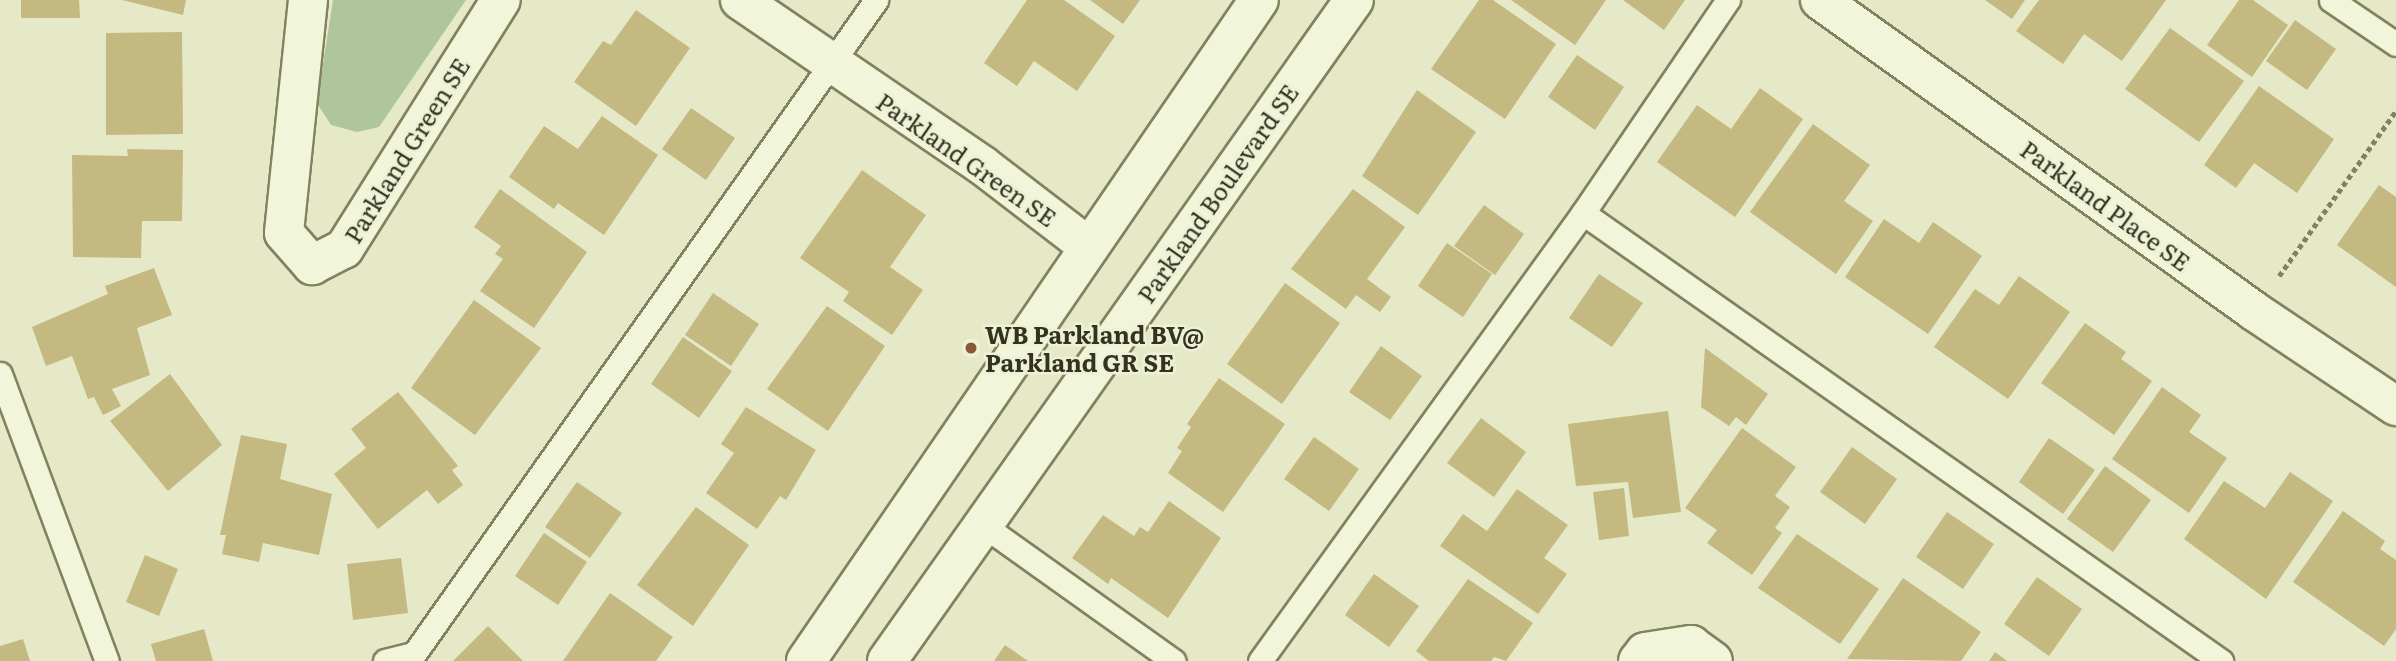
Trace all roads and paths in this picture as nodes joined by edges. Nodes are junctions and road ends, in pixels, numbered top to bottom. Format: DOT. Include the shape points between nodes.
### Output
graph roads {
  1 [pos="308,0"];
  2 [pos="501,0"];
  3 [pos="740,0"];
  4 [pos="876,0"];
  5 [pos="1259,0"];
  6 [pos="1354,0"];
  7 [pos="1728,0"];
  8 [pos="1819,0"];
  9 [pos="2330,0"];
  10 [pos="2396,44"];
  11 [pos="832,65"];
  12 [pos="2396,111"];
  13 [pos="1583,213"];
  14 [pos="1089,247"];
  15 [pos="2254,311"];
  16 [pos="0,374"];
  17 [pos="2396,405"];
  18 [pos="983,525"];
  19 [pos="107,661"];
  20 [pos="385,661"];
  21 [pos="806,661"];
  22 [pos="887,661"];
  23 [pos="1174,661"];
  24 [pos="1260,661"];
  25 [pos="1638,661"];
  26 [pos="1713,661"];
  27 [pos="2221,661"];
  1 -- 2 [label="street, Parkland Green SE" via="284,233 312,265 344,248"];
  3 -- 11 [label="street, Parkland Green SE"];
  4 -- 11 [label="lane"];
  5 -- 14 [label="street"];
  6 -- 18 [label="street, Parkland Boulevard SE"];
  7 -- 13 [label="lane"];
  8 -- 15 [label="street, Parkland Place SE"];
  9 -- 10 [label="lane"];
  11 -- 14 [label="street, Parkland Green SE" via="982,165"];
  11 -- 20 [label="lane" via="414,654"];
  12 -- 15 [label="path"];
  13 -- 24 [label="lane"];
  13 -- 27 [label="lane"];
  14 -- 21 [label="street"];
  15 -- 17 [label="street, Parkland Place SE"];
  16 -- 19 [label="lane"];
  18 -- 22 [label="street, Parkland Boulevard SE"];
  18 -- 23 [label="lane"];
  25 -- 26 [label="street" via="1645,652 1690,645"];
}
